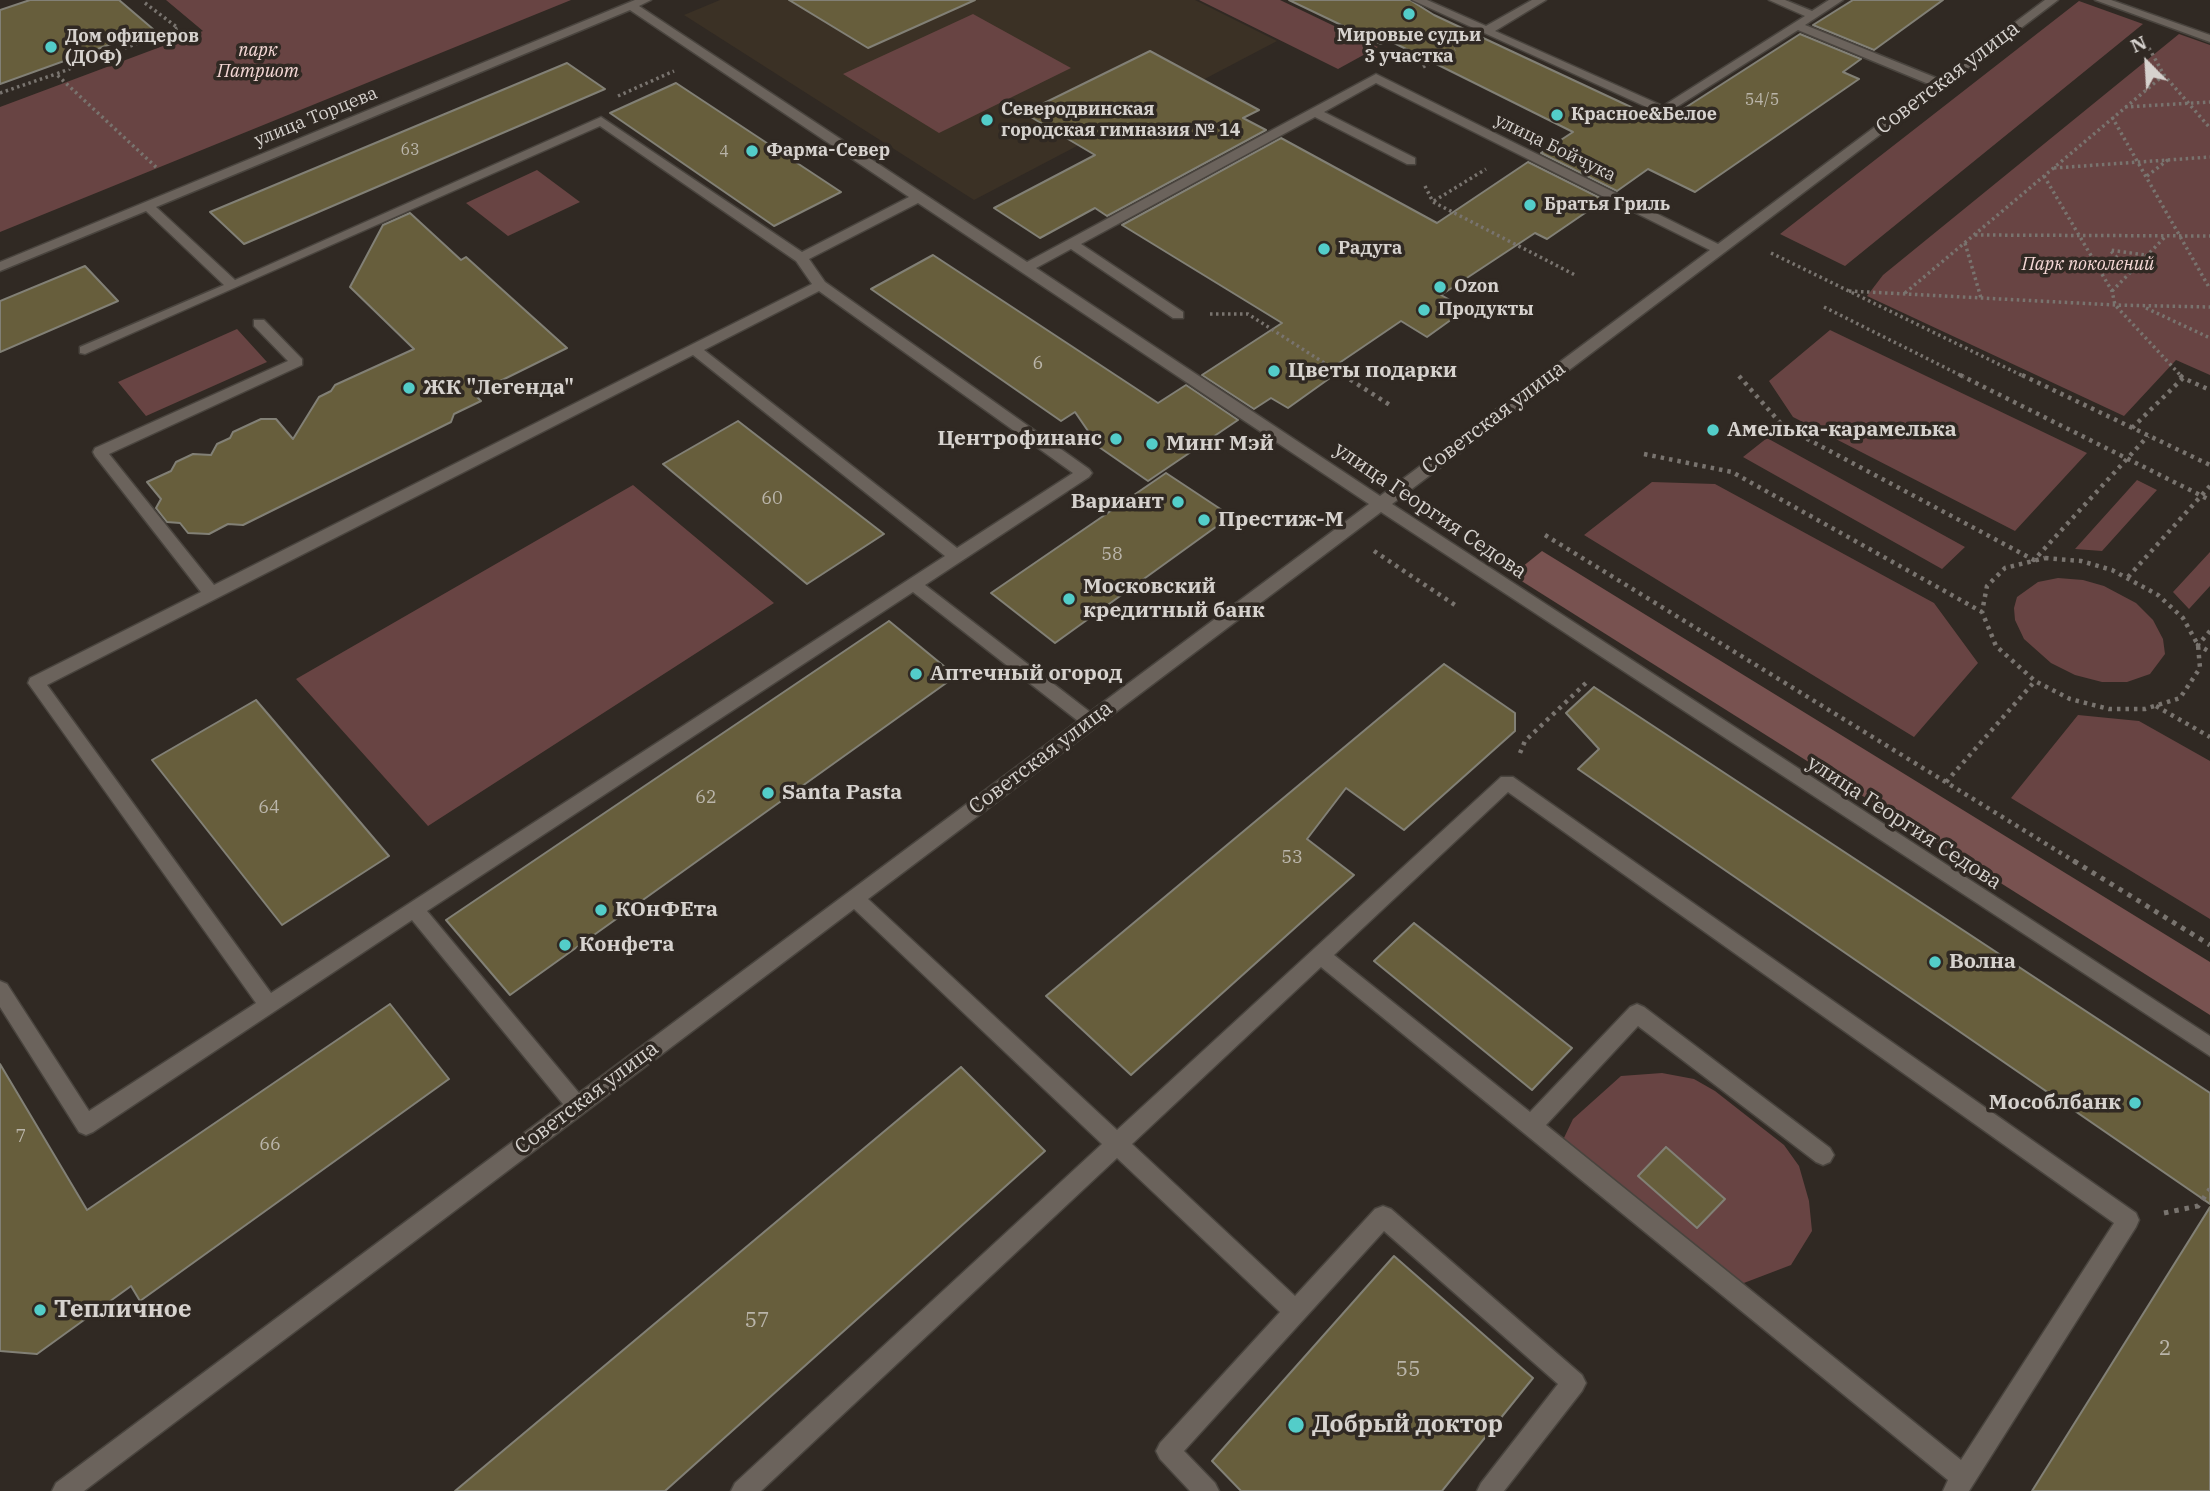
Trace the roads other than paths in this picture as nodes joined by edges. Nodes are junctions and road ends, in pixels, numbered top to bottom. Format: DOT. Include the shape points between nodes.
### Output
graph roads {
  1 [pos="1418,0"];
  2 [pos="1540,0"];
  3 [pos="1775,0"];
  4 [pos="1837,0"];
  5 [pos="2052,0"];
  6 [pos="2101,0"];
  7 [pos="638,3"];
  8 [pos="1813,15"];
  9 [pos="1797,26"];
  10 [pos="1486,31"];
  11 [pos="2210,39"];
  12 [pos="1940,84"];
  13 [pos="1315,112"];
  14 [pos="1411,161"];
  15 [pos="919,197"];
  16 [pos="148,206"];
  17 [pos="1073,244"];
  18 [pos="1718,249"];
  19 [pos="801,258"];
  20 [pos="0,267"];
  21 [pos="1026,268"];
  22 [pos="820,285"];
  23 [pos="233,286"];
  24 [pos="1178,315"];
  25 [pos="259,323"];
  26 [pos="694,349"];
  27 [pos="85,350"];
  28 [pos="1380,503"];
  29 [pos="956,556"];
  30 [pos="913,584"];
  31 [pos="212,594"];
  32 [pos="1090,721"];
  33 [pos="855,898"];
  34 [pos="414,909"];
  35 [pos="1320,956"];
  36 [pos="0,990"];
  37 [pos="269,1005"];
  38 [pos="2210,1047"];
  39 [pos="577,1106"];
  40 [pos="1531,1126"];
  41 [pos="1117,1144"];
  42 [pos="1823,1155"];
  43 [pos="1296,1311"];
  44 [pos="1959,1484"];
  45 [pos="64,1491"];
  46 [pos="743,1491"];
  47 [pos="1207,1491"];
  48 [pos="1489,1491"];
  1 -- 10 [label="street"];
  2 -- 10 [label="street"];
  3 -- 8 [label="street"];
  4 -- 8 [label="street"];
  5 -- 12 [label="street, Советская улица"];
  6 -- 11 [label="street"];
  7 -- 15 [label="street, улица Георгия Седова"];
  7 -- 16 [label="street, улица Торцева"];
  8 -- 9 [label="street"];
  9 -- 10 [label="street" via="1664,111"];
  9 -- 12 [label="street"];
  12 -- 18 [label="street, Советская улица"];
  13 -- 14 [label="street"];
  13 -- 17 [label="street"];
  13 -- 18 [label="street, улица Бойчука" via="1376,78"];
  15 -- 19 [label="street"];
  15 -- 21 [label="street, улица Георгия Седова"];
  16 -- 20 [label="street, улица Торцева"];
  16 -- 23 [label="street"];
  17 -- 21 [label="street"];
  17 -- 24 [label="street"];
  18 -- 28 [label="street, Советская улица"];
  19 -- 22 [label="street"];
  19 -- 23 [label="street" via="601,121"];
  21 -- 28 [label="street, улица Георгия Седова"];
  22 -- 26 [label="street"];
  22 -- 29 [label="street" via="1084,473"];
  23 -- 27 [label="street"];
  25 -- 31 [label="street" via="297,362 100,452"];
  26 -- 29 [label="street"];
  26 -- 31 [label="street"];
  28 -- 32 [label="street, Советская улица"];
  28 -- 38 [label="street, улица Георгия Седова"];
  29 -- 30 [label="street"];
  30 -- 32 [label="street"];
  30 -- 34 [label="street"];
  31 -- 37 [label="street" via="36,683"];
  32 -- 33 [label="street, Советская улица"];
  33 -- 39 [label="street, Советская улица"];
  33 -- 41 [label="street"];
  34 -- 37 [label="street"];
  34 -- 39 [label="street"];
  35 -- 40 [label="street"];
  35 -- 41 [label="street"];
  35 -- 44 [label="street" via="1507,782 2128,1220"];
  36 -- 37 [label="street" via="86,1125"];
  39 -- 45 [label="street, Советская улица"];
  40 -- 42 [label="street" via="1637,1013"];
  40 -- 44 [label="street"];
  41 -- 43 [label="street"];
  41 -- 46 [label="street"];
  43 -- 47 [label="street" via="1168,1451"];
  43 -- 48 [label="street" via="1383,1216 1574,1383"];
}
